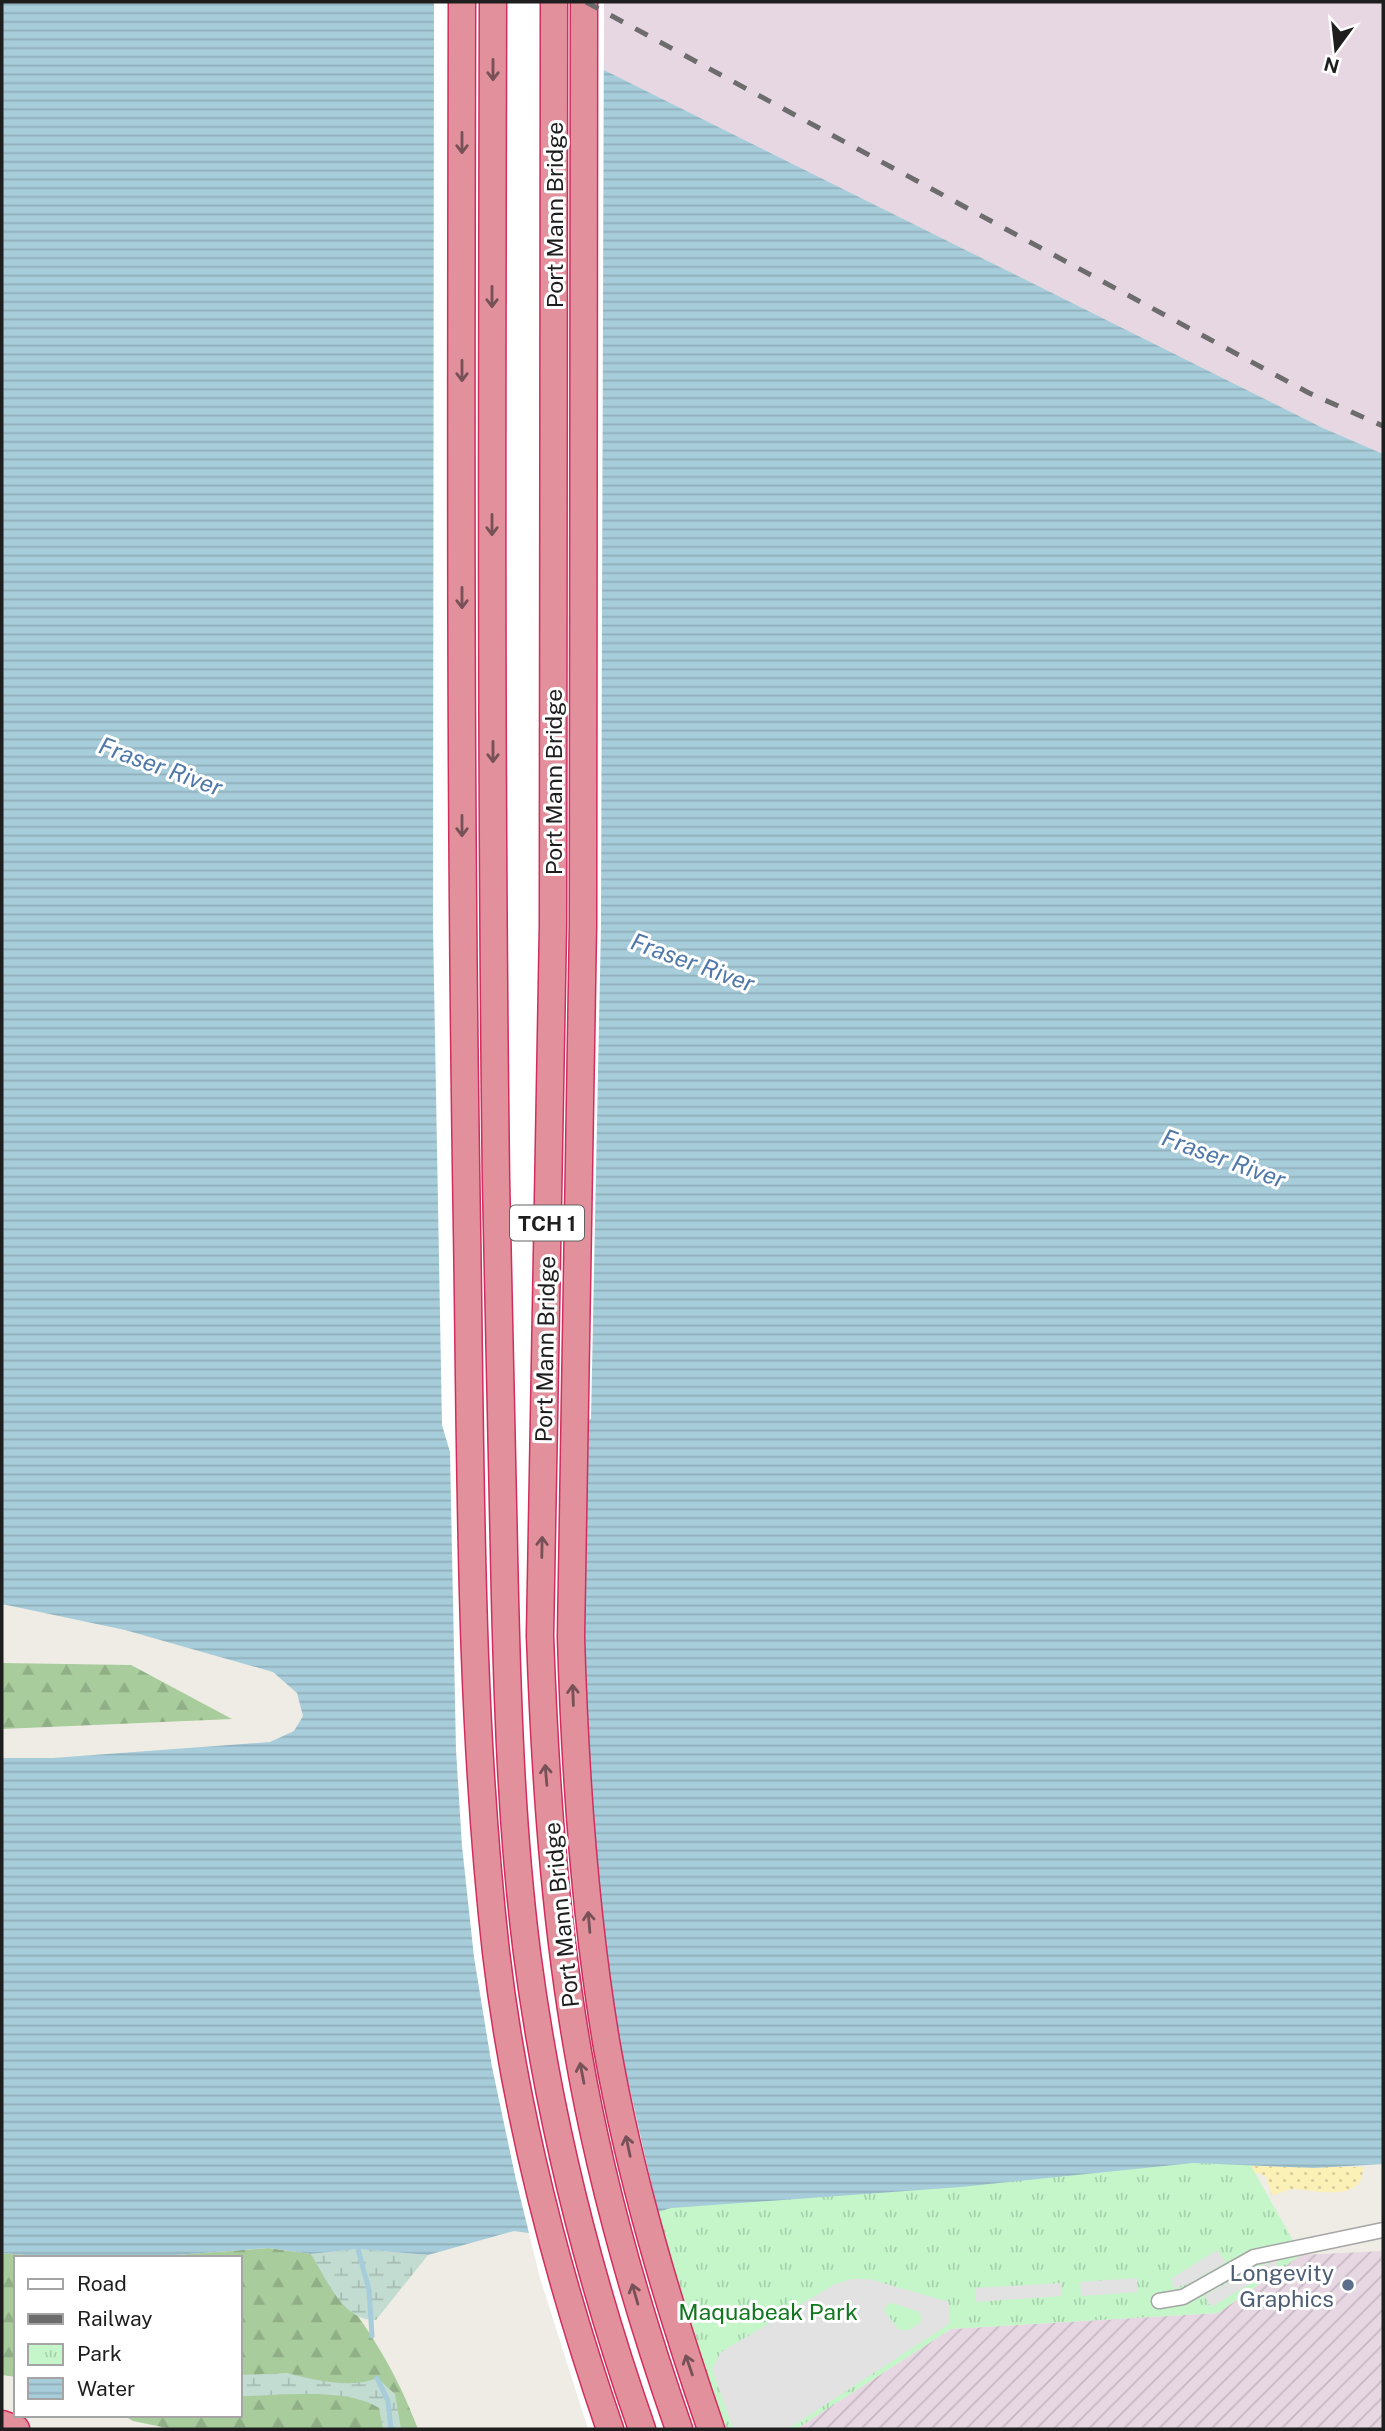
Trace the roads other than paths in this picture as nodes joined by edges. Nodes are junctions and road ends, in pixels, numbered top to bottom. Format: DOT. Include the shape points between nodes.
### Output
graph roads {
  1 [pos="462,2"];
  2 [pos="493,2"];
  3 [pos="554,2"];
  4 [pos="584,2"];
  5 [pos="1383,2230"];
  6 [pos="1159,2301"];
  7 [pos="2,2424"];
  8 [pos="16,2429"];
  9 [pos="610,2429"];
  10 [pos="642,2429"];
  11 [pos="679,2429"];
  12 [pos="711,2429"];
  1 -- 9 [label="highway, one-way" via="461,926 479,1749 497,1954 513,2064 561,2273"];
  2 -- 10 [label="highway, Port Mann Bridge / TCH 1, one-way" via="493,925 499,1420 509,1748 527,1950 543,2059 590,2264"];
  11 -- 3 [label="highway, Port Mann Bridge / TCH 1, one-way" via="624,2255 578,2053 562,1946 544,1746 540,1636 553,925"];
  12 -- 4 [label="highway, one-way" via="653,2247 607,2048 591,1942 574,1744 571,1637 583,898"];
  5 -- 6 [label="street" via="1254,2257 1183,2297"];
  7 -- 8 [label="highway"];
}
